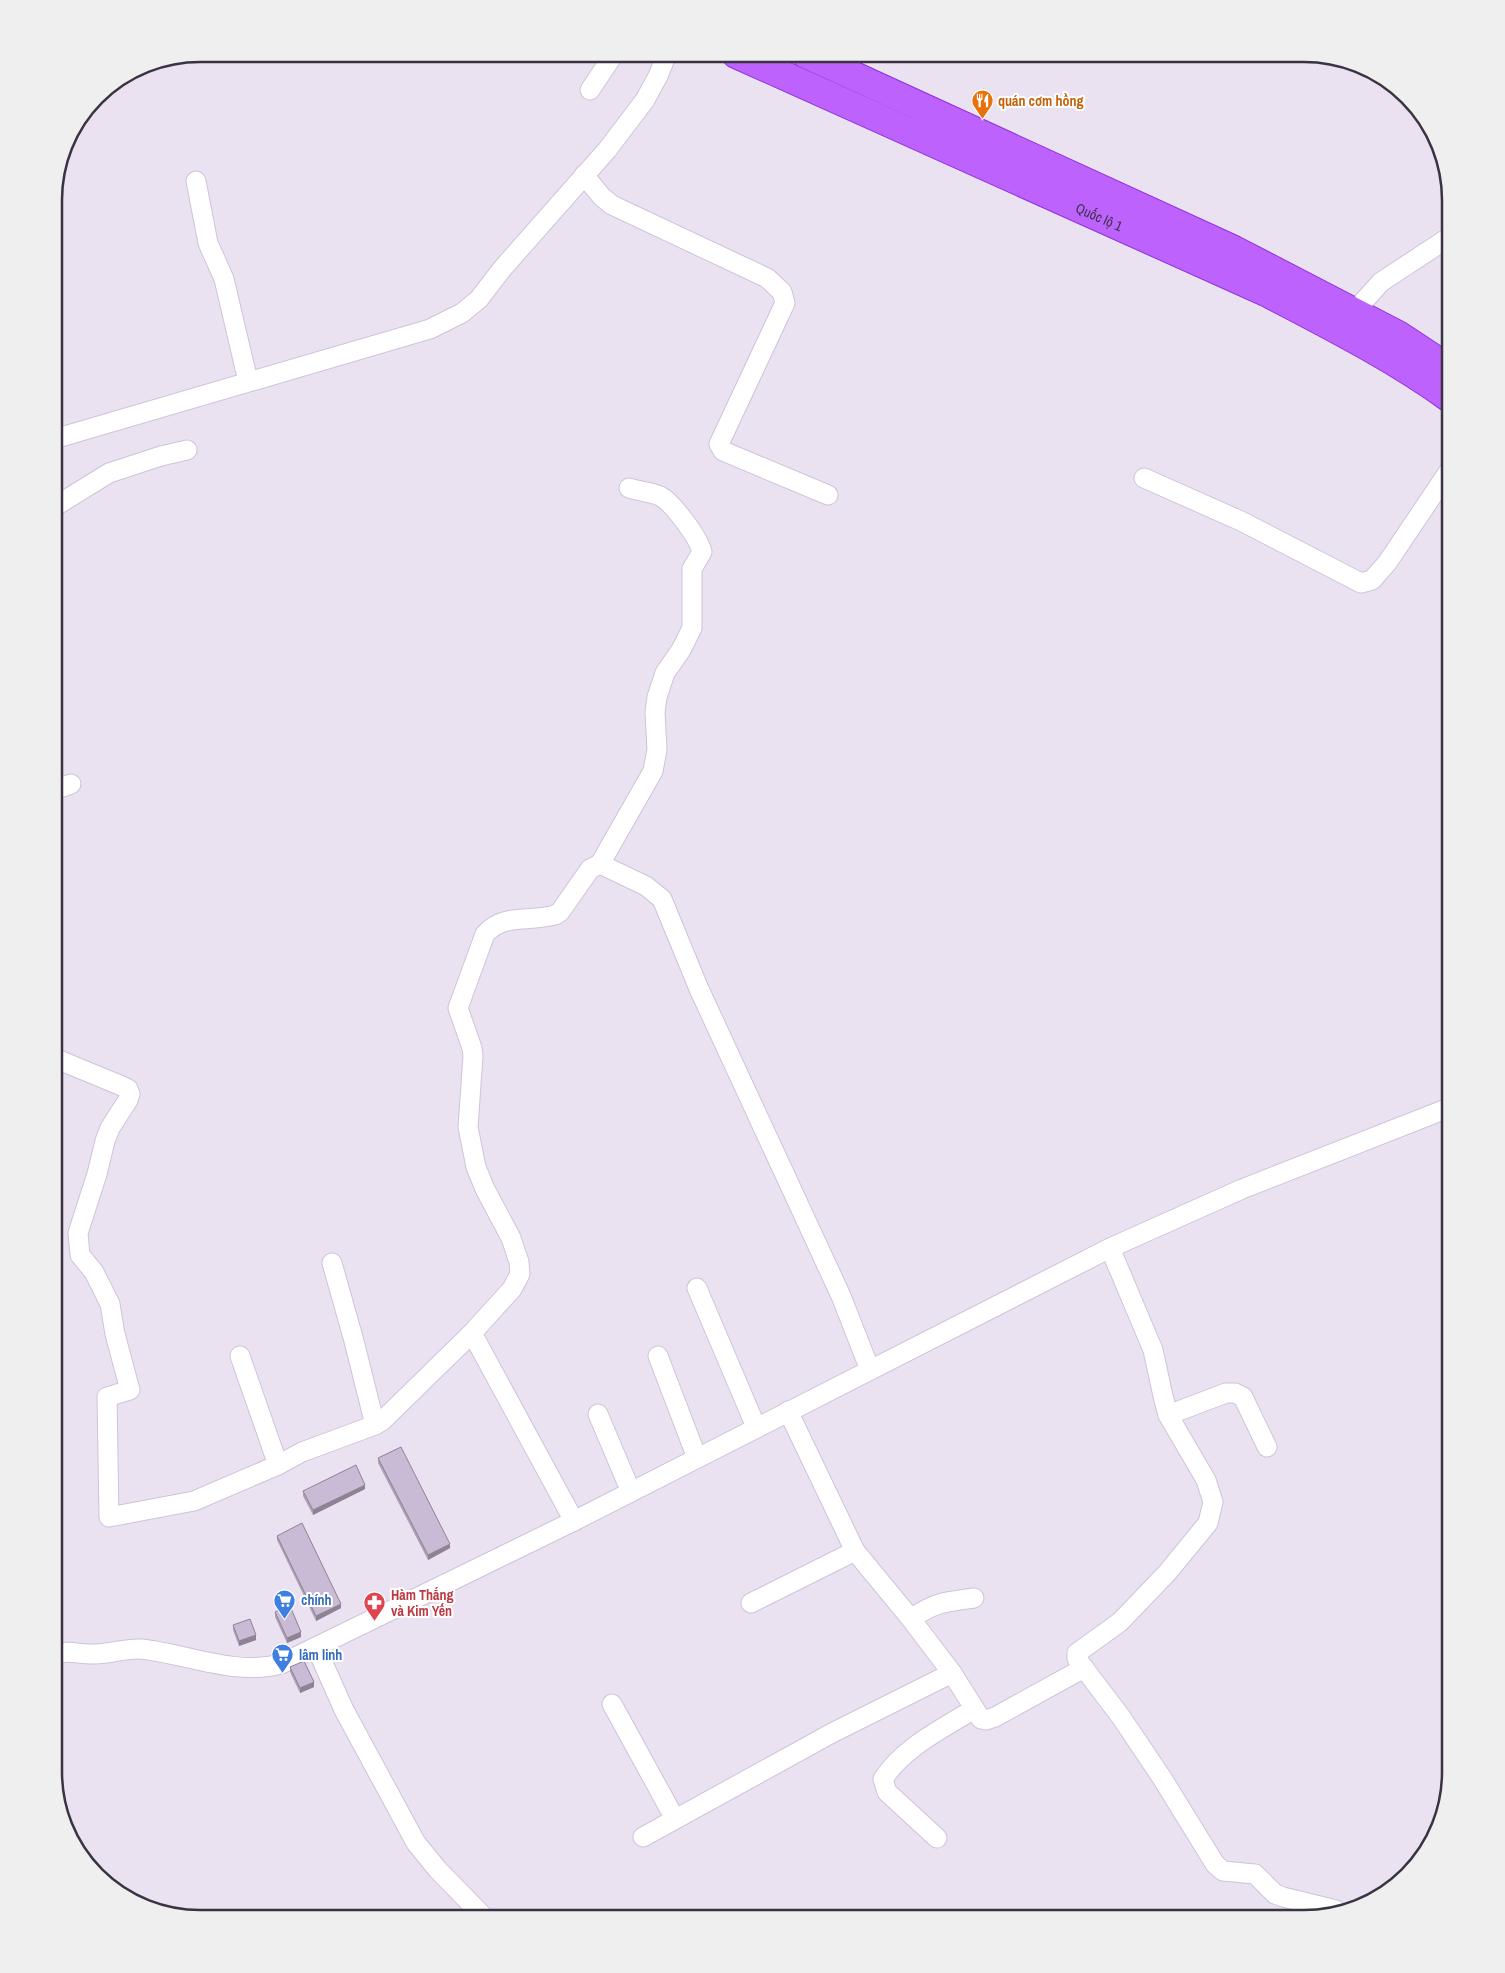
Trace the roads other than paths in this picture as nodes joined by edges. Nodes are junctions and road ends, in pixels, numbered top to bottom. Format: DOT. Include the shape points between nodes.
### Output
graph roads {
  1 [pos="608,62"];
  2 [pos="664,62"];
  3 [pos="755,62"];
  4 [pos="825,63"];
  5 [pos="590,90"];
  6 [pos="584,175"];
  7 [pos="196,181"];
  8 [pos="1442,242"];
  9 [pos="1354,312"];
  10 [pos="1442,364"];
  11 [pos="248,381"];
  12 [pos="1442,393"];
  13 [pos="63,436"];
  14 [pos="187,450"];
  15 [pos="1144,478"];
  16 [pos="1442,481"];
  17 [pos="629,488"];
  18 [pos="828,495"];
  19 [pos="63,502"];
  20 [pos="600,864"];
  21 [pos="62,1061"];
  22 [pos="1442,1111"];
  23 [pos="1110,1248"];
  24 [pos="332,1264"];
  25 [pos="697,1288"];
  26 [pos="472,1333"];
  27 [pos="240,1356"];
  28 [pos="658,1356"];
  29 [pos="870,1370"];
  30 [pos="788,1411"];
  31 [pos="598,1414"];
  32 [pos="1168,1415"];
  33 [pos="375,1425"];
  34 [pos="756,1427"];
  35 [pos="1267,1447"];
  36 [pos="697,1458"];
  37 [pos="278,1465"];
  38 [pos="631,1492"];
  39 [pos="574,1521"];
  40 [pos="855,1551"];
  41 [pos="974,1598"];
  42 [pos="751,1603"];
  43 [pos="911,1619"];
  44 [pos="316,1647"];
  45 [pos="62,1652"];
  46 [pos="1084,1668"];
  47 [pos="952,1673"];
  48 [pos="612,1704"];
  49 [pos="974,1709"];
  50 [pos="675,1820"];
  51 [pos="643,1837"];
  52 [pos="936,1838"];
  53 [pos="1328,1908"];
  54 [pos="477,1910"];
  1 -- 5 [label="street"];
  2 -- 6 [label="street" via="645,100"];
  3 -- 12 [label="highway, Quốc lộ 1" via="1266,292 1340,330"];
  4 -- 9 [label="highway, Quốc lộ 1" via="1234,250"];
  6 -- 11 [label="street" via="479,299 462,313 430,329"];
  6 -- 18 [label="street" via="612,205 767,278 782,292 785,303 719,444 724,451"];
  7 -- 11 [label="street" via="208,243 224,278"];
  8 -- 9 [label="street" via="1381,282"];
  9 -- 10 [label="highway, Quốc lộ 1" via="1398,335"];
  11 -- 13 [label="street"];
  14 -- 19 [label="street" via="109,473"];
  15 -- 16 [label="street" via="1241,521 1362,583 1372,580 1387,563"];
  17 -- 20 [label="street" via="660,496 688,525 702,552 692,569 692,628 665,673 657,697 657,750 653,771"];
  20 -- 26 [label="street" via="590,869 560,912 505,921 485,934 458,1008 473,1056 468,1127 476,1167 511,1238 520,1274 512,1289"];
  20 -- 29 [label="street" via="646,886 662,899 699,989 841,1296"];
  21 -- 37 [label="street" via="122,1086 130,1094 105,1141 78,1233 80,1255 94,1272 110,1304 130,1390 107,1397 109,1517 184,1504"];
  22 -- 23 [label="street" via="1242,1189"];
  23 -- 29 [label="street"];
  23 -- 32 [label="street" via="1153,1350"];
  24 -- 33 [label="street"];
  25 -- 34 [label="street"];
  26 -- 33 [label="street"];
  26 -- 39 [label="street"];
  27 -- 37 [label="street"];
  28 -- 36 [label="street"];
  29 -- 30 [label="street"];
  30 -- 34 [label="street"];
  30 -- 40 [label="street"];
  31 -- 38 [label="street"];
  32 -- 35 [label="street" via="1235,1393 1243,1397"];
  32 -- 46 [label="street" via="1211,1491 1212,1513 1208,1523 1167,1573 1120,1622 1077,1653 1077,1659"];
  33 -- 37 [label="street" via="302,1452"];
  34 -- 36 [label="street"];
  36 -- 38 [label="street"];
  38 -- 39 [label="street"];
  39 -- 44 [label="street"];
  40 -- 42 [label="street"];
  40 -- 43 [label="street"];
  41 -- 43 [label="street" via="937,1603"];
  43 -- 47 [label="street"];
  44 -- 45 [label="street" via="281,1664 245,1668 129,1648 98,1654"];
  44 -- 54 [label="street" via="344,1710 416,1843"];
  46 -- 49 [label="street" via="995,1717 982,1719"];
  46 -- 53 [label="street" via="1136,1740 1214,1864 1223,1871 1256,1874 1275,1894"];
  47 -- 49 [label="street"];
  47 -- 50 [label="street" via="832,1733"];
  48 -- 50 [label="street"];
  49 -- 52 [label="street" via="909,1751 882,1779 887,1792"];
  50 -- 51 [label="street"];
}
